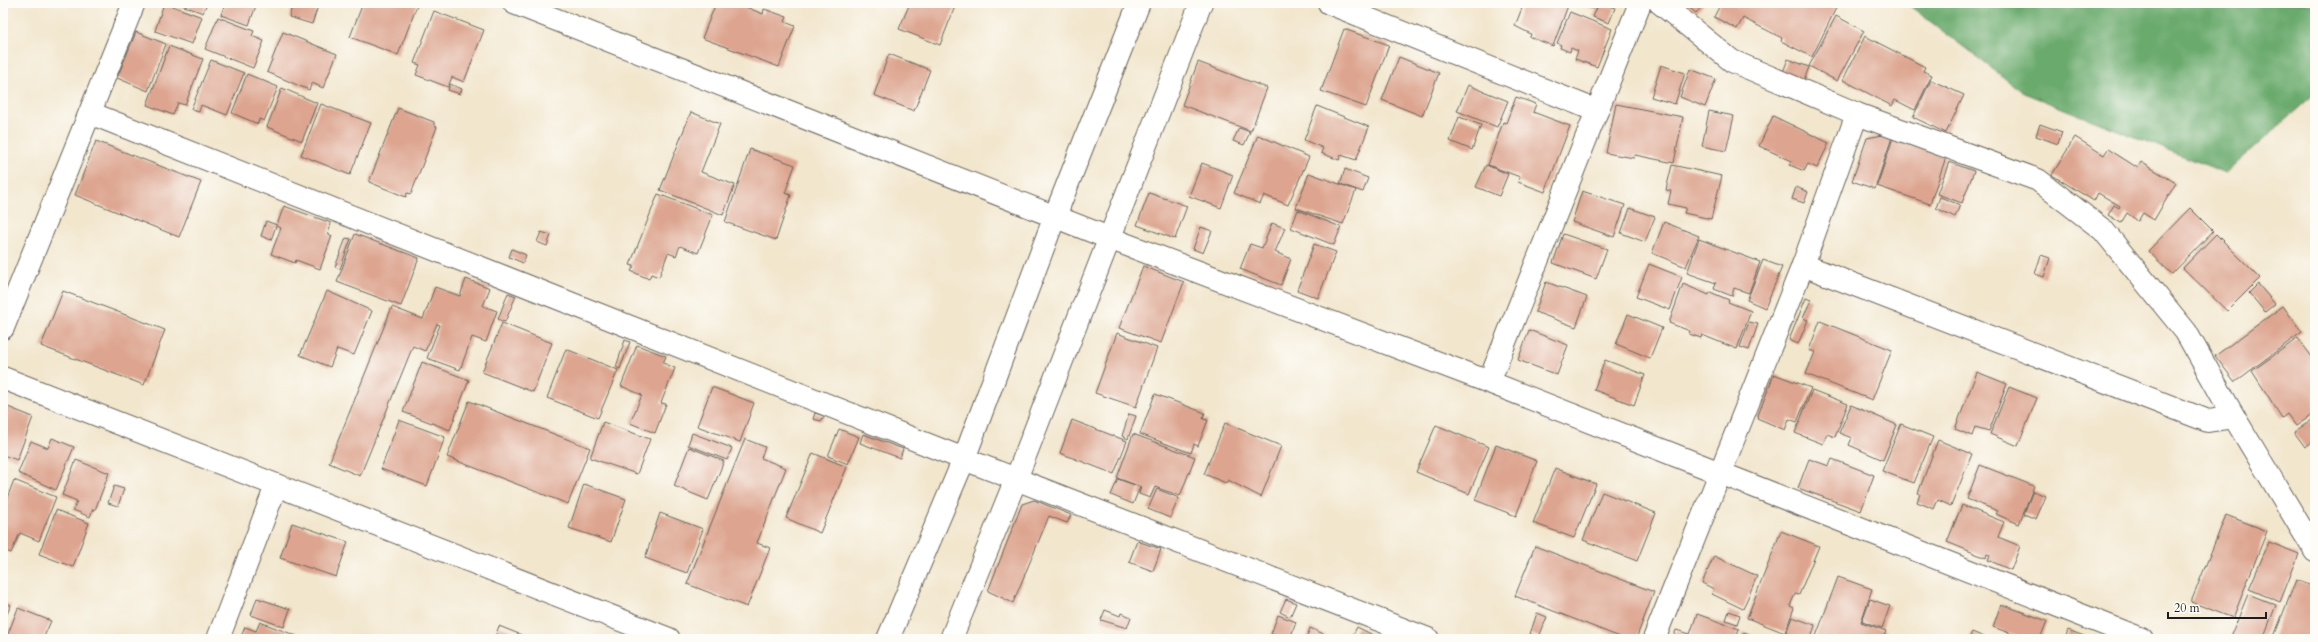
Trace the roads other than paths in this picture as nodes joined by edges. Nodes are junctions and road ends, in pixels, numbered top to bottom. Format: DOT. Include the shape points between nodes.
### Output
graph roads {
  1 [pos="134,3"];
  2 [pos="514,3"];
  3 [pos="1139,3"];
  4 [pos="1201,3"];
  5 [pos="1329,3"];
  6 [pos="1640,3"];
  7 [pos="1660,3"];
  8 [pos="1597,111"];
  9 [pos="90,113"];
  10 [pos="1857,114"];
  11 [pos="1055,216"];
  12 [pos="1109,238"];
  13 [pos="1802,265"];
  14 [pos="3,328"];
  15 [pos="3,378"];
  16 [pos="1489,382"];
  17 [pos="2234,417"];
  18 [pos="964,459"];
  19 [pos="1720,474"];
  20 [pos="1016,479"];
  21 [pos="276,486"];
  22 [pos="2315,550"];
  23 [pos="218,639"];
  24 [pos="669,639"];
  25 [pos="888,639"];
  26 [pos="951,639"];
  27 [pos="1428,639"];
  28 [pos="1654,639"];
  29 [pos="2142,639"];
  1 -- 9 [label="street"];
  2 -- 11 [label="street"];
  3 -- 11 [label="street"];
  4 -- 12 [label="street"];
  5 -- 8 [label="street"];
  6 -- 8 [label="street"];
  7 -- 10 [label="street" via="1732,60"];
  8 -- 16 [label="street"];
  9 -- 14 [label="street"];
  9 -- 18 [label="street"];
  10 -- 13 [label="street"];
  10 -- 17 [label="street" via="2038,180 2103,230 2186,332"];
  11 -- 12 [label="street"];
  11 -- 18 [label="street"];
  12 -- 16 [label="street"];
  12 -- 20 [label="street"];
  13 -- 17 [label="street" via="2208,421"];
  13 -- 19 [label="street"];
  15 -- 21 [label="street"];
  16 -- 19 [label="street"];
  17 -- 22 [label="street"];
  18 -- 20 [label="street"];
  18 -- 25 [label="street"];
  19 -- 28 [label="street"];
  19 -- 29 [label="street"];
  20 -- 26 [label="street"];
  20 -- 27 [label="street"];
  21 -- 23 [label="street"];
  21 -- 24 [label="street"];
}
